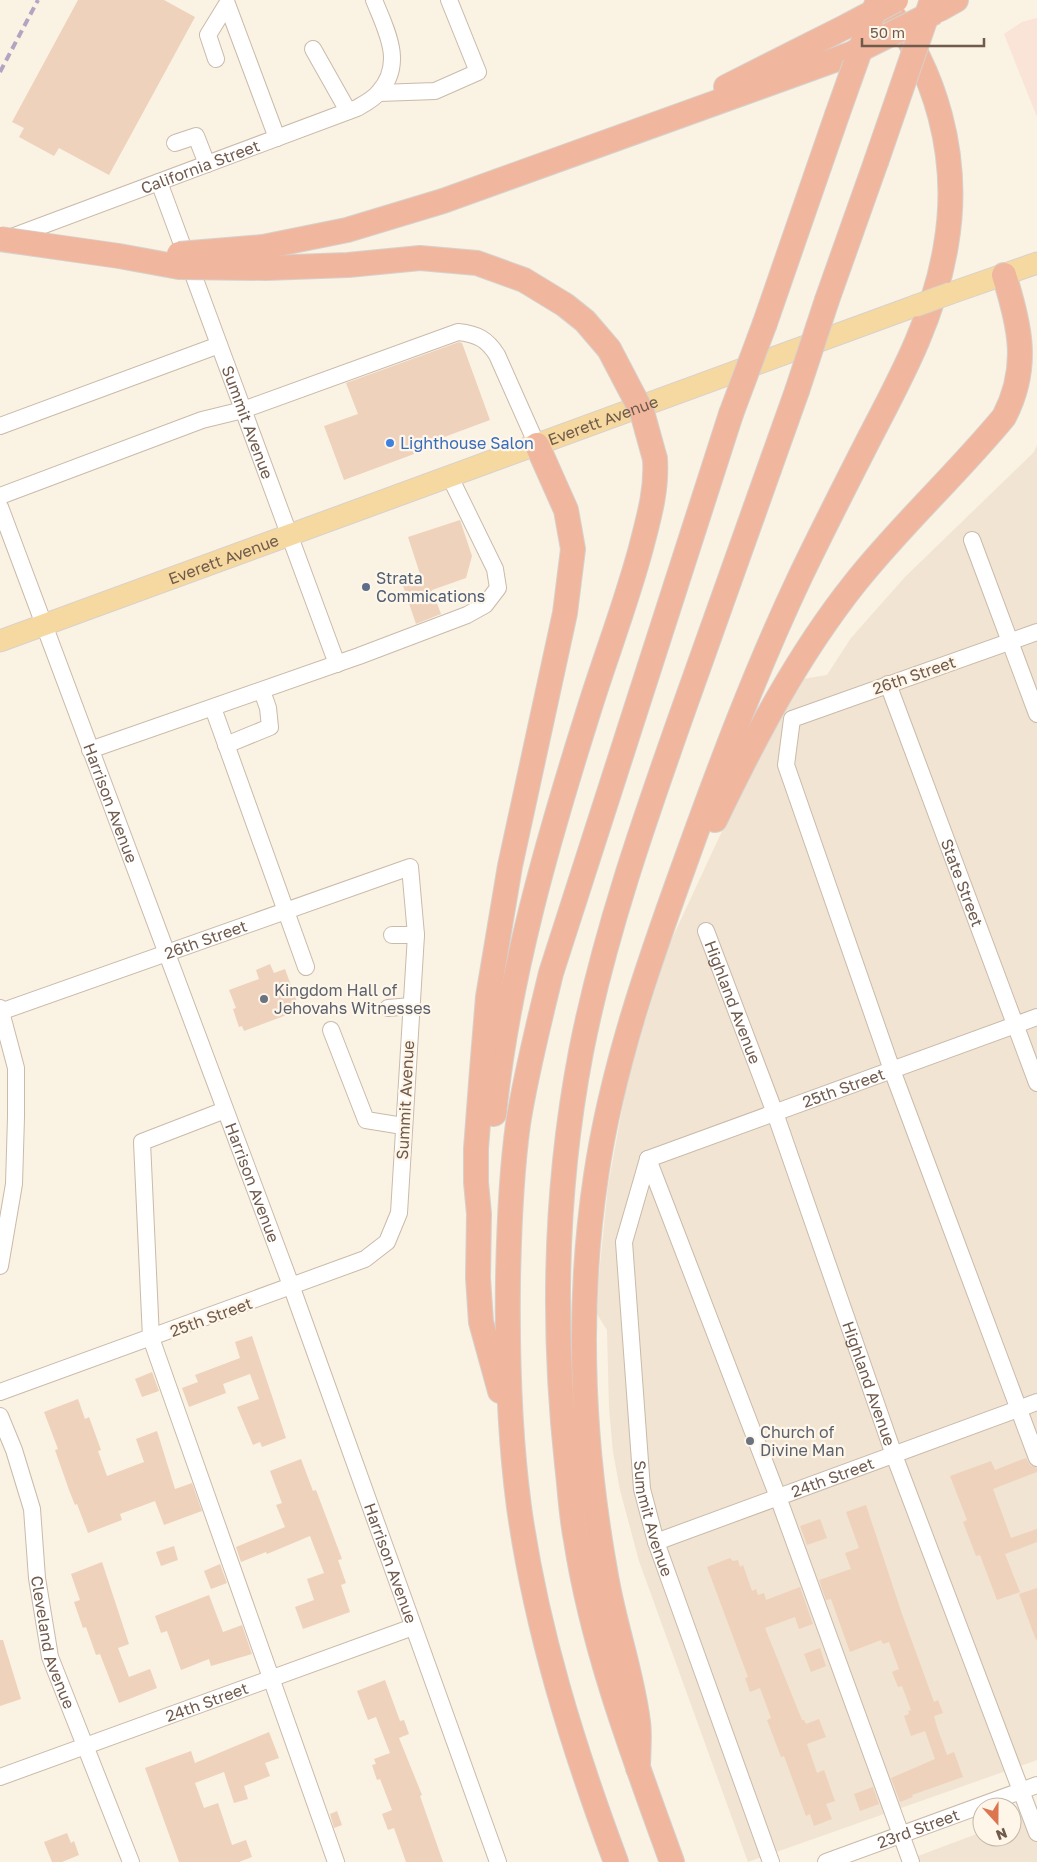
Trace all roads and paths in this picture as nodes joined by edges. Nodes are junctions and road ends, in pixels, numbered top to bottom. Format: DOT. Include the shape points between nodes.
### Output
graph roads {
  1 [pos="374,0"];
  2 [pos="448,0"];
  3 [pos="880,0"];
  4 [pos="896,0"];
  5 [pos="943,3"];
  6 [pos="313,49"];
  7 [pos="216,59"];
  8 [pos="379,93"];
  9 [pos="348,111"];
  10 [pos="637,131"];
  11 [pos="277,138"];
  12 [pos="175,143"];
  13 [pos="207,164"];
  14 [pos="159,182"];
  15 [pos="0,240"];
  16 [pos="264,258"];
  17 [pos="1037,263"];
  18 [pos="1004,275"];
  19 [pos="219,345"];
  20 [pos="243,410"];
  21 [pos="0,426"];
  22 [pos="537,446"];
  23 [pos="450,476"];
  24 [pos="0,496"];
  25 [pos="0,507"];
  26 [pos="288,534"];
  27 [pos="972,540"];
  28 [pos="44,625"];
  29 [pos="1037,632"];
  30 [pos="0,641"];
  31 [pos="1010,641"];
  32 [pos="337,664"];
  33 [pos="888,684"];
  34 [pos="262,691"];
  35 [pos="213,708"];
  36 [pos="1037,714"];
  37 [pos="226,745"];
  38 [pos="90,750"];
  39 [pos="410,867"];
  40 [pos="284,911"];
  41 [pos="661,930"];
  42 [pos="706,931"];
  43 [pos="392,935"];
  44 [pos="416,935"];
  45 [pos="166,952"];
  46 [pos="306,966"];
  47 [pos="411,1006"];
  48 [pos="388,1008"];
  49 [pos="0,1011"];
  50 [pos="1037,1017"];
  51 [pos="1016,1024"];
  52 [pos="331,1030"];
  53 [pos="892,1070"];
  54 [pos="1037,1083"];
  55 [pos="225,1110"];
  56 [pos="775,1113"];
  57 [pos="403,1126"];
  58 [pos="648,1159"];
  59 [pos="399,1213"];
  60 [pos="479,1214"];
  61 [pos="0,1266"];
  62 [pos="292,1288"];
  63 [pos="151,1338"];
  64 [pos="0,1392"];
  65 [pos="1037,1402"];
  66 [pos="1019,1409"];
  67 [pos="0,1416"];
  68 [pos="513,1434"];
  69 [pos="894,1455"];
  70 [pos="1037,1458"];
  71 [pos="778,1497"];
  72 [pos="656,1542"];
  73 [pos="413,1627"];
  74 [pos="272,1678"];
  75 [pos="86,1746"];
  76 [pos="638,1768"];
  77 [pos="0,1777"];
  78 [pos="1029,1787"];
  79 [pos="1037,1833"];
  80 [pos="901,1835"];
  81 [pos="131,1862"];
  82 [pos="336,1862"];
  83 [pos="498,1862"];
  84 [pos="616,1862"];
  85 [pos="672,1862"];
  86 [pos="772,1862"];
  87 [pos="826,1862"];
  88 [pos="911,1862"];
  1 -- 8 [label="street, California Street" via="392,44 389,77"];
  2 -- 8 [label="street" via="478,72 435,91"];
  3 -- 41 [label="highway" via="919,60 936,97 945,132 951,174 951,211 940,279 909,363 800,576 756,675"];
  3 -- 68 [label="highway, bridge" via="731,414 551,973 528,1066 518,1126 509,1249 507,1354"];
  4 -- 10 [label="highway, bridge"];
  5 -- 10 [label="highway, bridge" via="851,54"];
  5 -- 76 [label="highway, bridge" via="876,162 648,809 602,961 581,1051 564,1170 558,1240 560,1398 576,1540 598,1643"];
  6 -- 9 [label="street"];
  7 -- 11 [label="street" via="208,35 227,4"];
  8 -- 9 [label="street, California Street"];
  9 -- 11 [label="street, California Street"];
  10 -- 16 [label="highway" via="443,201 317,237"];
  11 -- 13 [label="street, California Street"];
  12 -- 13 [label="street" via="193,130"];
  13 -- 14 [label="street, California Street"];
  14 -- 15 [label="street, California Street"];
  14 -- 19 [label="street, Summit Avenue"];
  15 -- 16 [label="highway, bridge" via="120,256 199,253"];
  16 -- 60 [label="highway, bridge" via="348,265 420,258 477,263 524,280 585,321 609,350 642,412 655,459 655,493 628,595 575,754 529,924 506,1027"];
  17 -- 18 [label="main road, Everett Avenue"];
  18 -- 22 [label="main road, Everett Avenue, bridge"];
  18 -- 41 [label="highway" via="1017,318 1020,344 1017,389 1004,417 876,558 810,645 753,741"];
  19 -- 20 [label="street, Summit Avenue"];
  19 -- 21 [label="street"];
  20 -- 22 [label="street" via="458,332 475,334 490,342"];
  20 -- 24 [label="street" via="202,420"];
  20 -- 26 [label="street, Summit Avenue"];
  22 -- 23 [label="main road, Everett Avenue"];
  22 -- 60 [label="highway" via="566,510 573,549 565,614 510,866 488,997 476,1149"];
  23 -- 26 [label="main road, Everett Avenue"];
  23 -- 32 [label="street" via="495,569 498,588 485,605 467,615"];
  25 -- 28 [label="street, Harrison Avenue"];
  26 -- 28 [label="main road, Everett Avenue"];
  26 -- 32 [label="street, Summit Avenue"];
  27 -- 31 [label="street"];
  28 -- 30 [label="main road, Everett Avenue"];
  28 -- 38 [label="street, Harrison Avenue"];
  29 -- 31 [label="street, 26th Street"];
  31 -- 33 [label="street, 26th Street"];
  31 -- 36 [label="street"];
  32 -- 34 [label="street"];
  33 -- 51 [label="street, State Street"];
  33 -- 53 [label="street, 26th Street" via="792,719 786,765"];
  34 -- 35 [label="street"];
  34 -- 37 [label="street" via="270,727"];
  35 -- 37 [label="street"];
  35 -- 38 [label="street"];
  37 -- 40 [label="street"];
  38 -- 45 [label="street, Harrison Avenue"];
  39 -- 40 [label="street, 26th Street"];
  39 -- 44 [label="street, Summit Avenue"];
  40 -- 45 [label="street, 26th Street"];
  40 -- 46 [label="street"];
  41 -- 76 [label="highway" via="628,1031 605,1126 588,1240 583,1330 586,1425 605,1575 639,1723"];
  42 -- 56 [label="street, Highland Avenue"];
  43 -- 44 [label="street"];
  44 -- 47 [label="street, Summit Avenue"];
  45 -- 49 [label="street, 26th Street"];
  45 -- 55 [label="street, Harrison Avenue"];
  47 -- 48 [label="street"];
  47 -- 57 [label="street, Summit Avenue"];
  49 -- 61 [label="street" via="16,1068 16,1117 14,1184"];
  50 -- 51 [label="street, 25th Street"];
  51 -- 53 [label="street, 25th Street"];
  51 -- 54 [label="street, State Street"];
  52 -- 57 [label="street" via="366,1120"];
  53 -- 56 [label="street, 25th Street"];
  53 -- 66 [label="street"];
  55 -- 62 [label="street, Harrison Avenue"];
  55 -- 63 [label="street" via="142,1142"];
  56 -- 58 [label="street, 25th Street"];
  56 -- 69 [label="street, Highland Avenue"];
  57 -- 59 [label="street, Summit Avenue"];
  58 -- 71 [label="street"];
  58 -- 72 [label="street, Summit Avenue" via="624,1242 642,1488"];
  59 -- 62 [label="street, 25th Street" via="387,1242 365,1259"];
  60 -- 68 [label="highway" via="481,1322"];
  62 -- 63 [label="street, 25th Street"];
  62 -- 73 [label="street, Harrison Avenue"];
  63 -- 64 [label="street, 25th Street"];
  63 -- 74 [label="street"];
  65 -- 66 [label="street, 24th Street"];
  66 -- 69 [label="street, 24th Street"];
  66 -- 70 [label="street"];
  67 -- 75 [label="street, Cleveland Avenue" via="32,1509 37,1578 50,1657"];
  68 -- 84 [label="highway" via="519,1506 541,1622 588,1787"];
  69 -- 71 [label="street, 24th Street"];
  69 -- 78 [label="street, Highland Avenue"];
  71 -- 72 [label="street, 24th Street"];
  71 -- 80 [label="street"];
  72 -- 86 [label="street, Summit Avenue"];
  73 -- 74 [label="street, 24th Street"];
  73 -- 83 [label="street, Harrison Avenue"];
  74 -- 75 [label="street, 24th Street"];
  74 -- 82 [label="street"];
  75 -- 77 [label="street, 24th Street"];
  75 -- 81 [label="street, Cleveland Avenue"];
  76 -- 85 [label="highway"];
  78 -- 79 [label="street, Highland Avenue"];
  78 -- 80 [label="street, 23rd Street"];
  80 -- 87 [label="street, 23rd Street"];
  80 -- 88 [label="street"];
}
